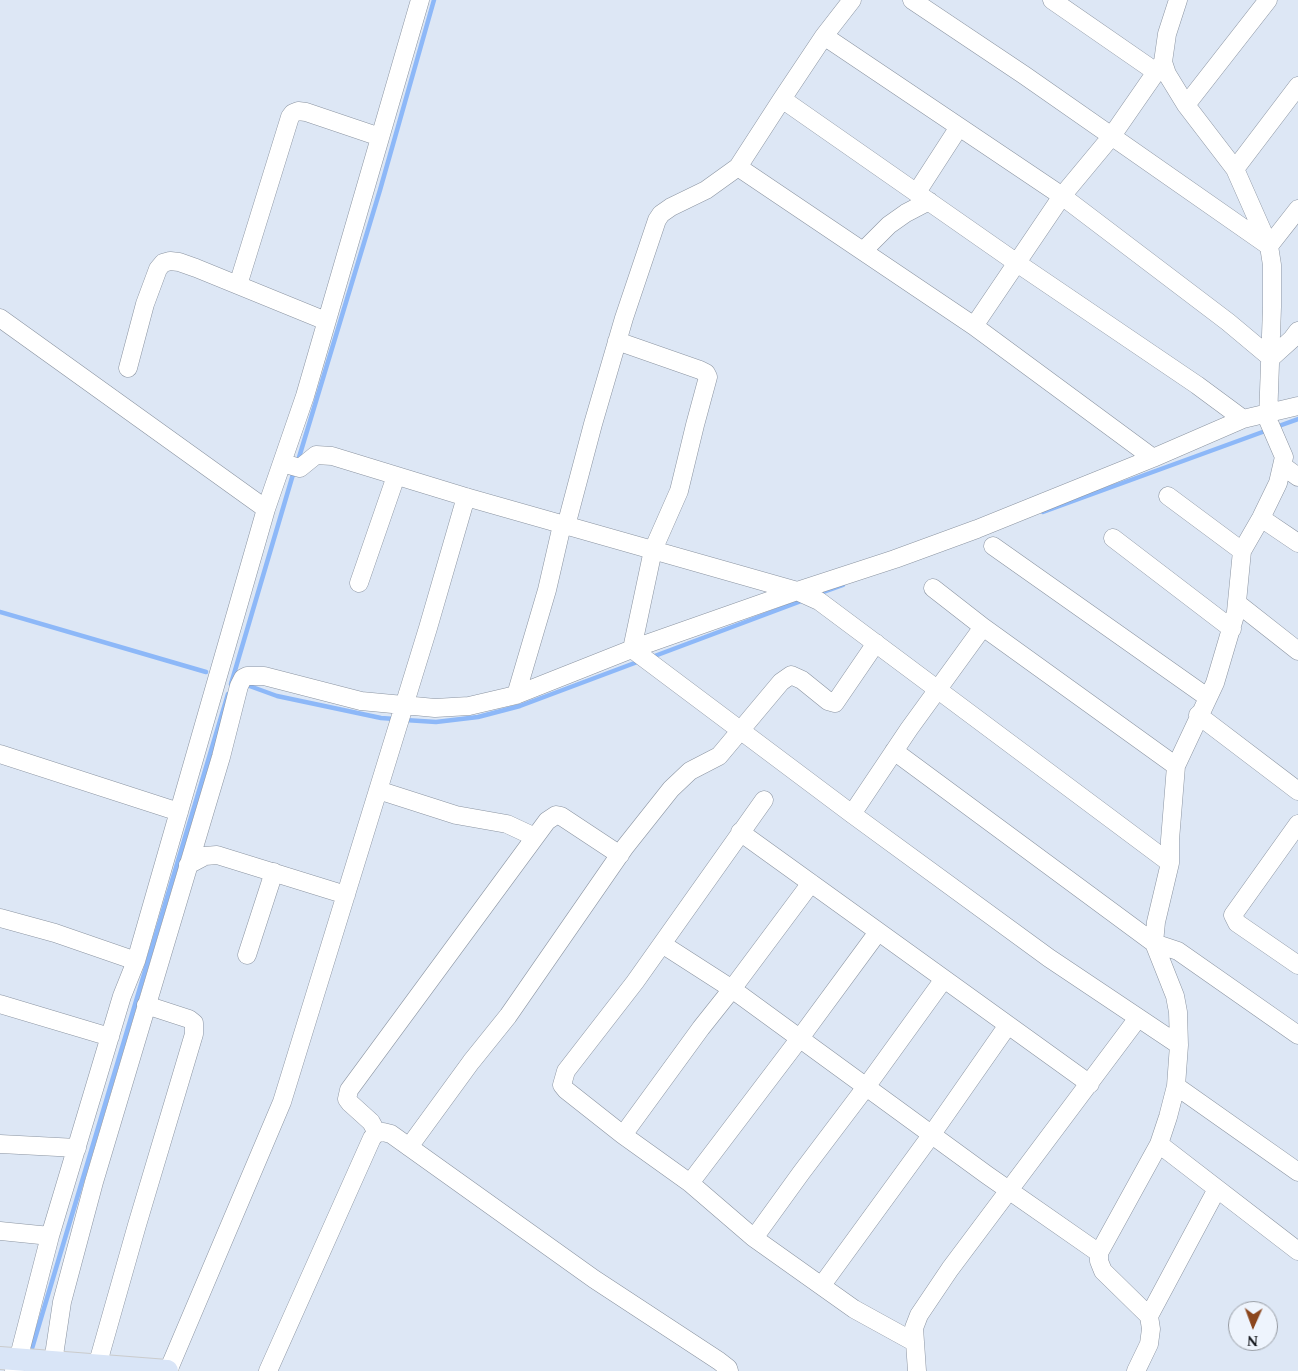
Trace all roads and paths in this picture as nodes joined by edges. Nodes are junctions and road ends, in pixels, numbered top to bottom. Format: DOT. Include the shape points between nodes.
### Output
graph roads {
  1 [pos="420,0"];
  2 [pos="852,0"];
  3 [pos="912,0"];
  4 [pos="1052,0"];
  5 [pos="1178,0"];
  6 [pos="1268,0"];
  7 [pos="824,36"];
  8 [pos="1160,67"];
  9 [pos="1298,86"];
  10 [pos="782,99"];
  11 [pos="1186,105"];
  12 [pos="959,127"];
  13 [pos="380,137"];
  14 [pos="1111,137"];
  15 [pos="738,167"];
  16 [pos="1235,169"];
  17 [pos="1062,196"];
  18 [pos="923,197"];
  19 [pos="1298,209"];
  20 [pos="1269,246"];
  21 [pos="863,251"];
  22 [pos="1017,263"];
  23 [pos="238,285"];
  24 [pos="0,318"];
  25 [pos="326,321"];
  26 [pos="974,326"];
  27 [pos="1298,331"];
  28 [pos="618,342"];
  29 [pos="1271,358"];
  30 [pos="128,368"];
  31 [pos="1298,406"];
  32 [pos="1244,419"];
  33 [pos="1270,424"];
  34 [pos="1153,458"];
  35 [pos="1289,458"];
  36 [pos="290,466"];
  37 [pos="396,476"];
  38 [pos="1298,477"];
  39 [pos="1168,496"];
  40 [pos="466,498"];
  41 [pos="266,509"];
  42 [pos="1261,518"];
  43 [pos="564,525"];
  44 [pos="1113,538"];
  45 [pos="1298,544"];
  46 [pos="993,546"];
  47 [pos="653,550"];
  48 [pos="1242,551"];
  49 [pos="358,583"];
  50 [pos="933,588"];
  51 [pos="807,595"];
  52 [pos="1237,603"];
  53 [pos="983,627"];
  54 [pos="1232,629"];
  55 [pos="876,643"];
  56 [pos="1298,651"];
  57 [pos="640,655"];
  58 [pos="939,689"];
  59 [pos="516,695"];
  60 [pos="1207,697"];
  61 [pos="1198,715"];
  62 [pos="400,718"];
  63 [pos="741,730"];
  64 [pos="894,751"];
  65 [pos="0,754"];
  66 [pos="1176,766"];
  67 [pos="378,790"];
  68 [pos="1298,791"];
  69 [pos="764,800"];
  70 [pos="179,812"];
  71 [pos="852,814"];
  72 [pos="1298,824"];
  73 [pos="740,832"];
  74 [pos="535,838"];
  75 [pos="620,855"];
  76 [pos="1170,863"];
  77 [pos="188,865"];
  78 [pos="274,872"];
  79 [pos="811,883"];
  80 [pos="346,895"];
  81 [pos="0,918"];
  82 [pos="878,932"];
  83 [pos="1154,943"];
  84 [pos="662,944"];
  85 [pos="247,955"];
  86 [pos="1296,960"];
  87 [pos="136,961"];
  88 [pos="944,979"];
  89 [pos="732,989"];
  90 [pos="0,1004"];
  91 [pos="146,1005"];
  92 [pos="1138,1018"];
  93 [pos="1008,1024"];
  94 [pos="1298,1035"];
  95 [pos="110,1038"];
  96 [pos="800,1038"];
  97 [pos="1179,1045"];
  98 [pos="1090,1084"];
  99 [pos="1176,1086"];
  100 [pos="866,1088"];
  101 [pos="377,1134"];
  102 [pos="623,1134"];
  103 [pos="932,1134"];
  104 [pos="0,1144"];
  105 [pos="1159,1144"];
  106 [pos="409,1147"];
  107 [pos="77,1148"];
  108 [pos="1298,1172"];
  109 [pos="690,1184"];
  110 [pos="1218,1189"];
  111 [pos="1009,1190"];
  112 [pos="0,1231"];
  113 [pos="50,1236"];
  114 [pos="754,1238"];
  115 [pos="1298,1251"];
  116 [pos="1099,1253"];
  117 [pos="822,1286"];
  118 [pos="1149,1316"];
  119 [pos="914,1342"];
  120 [pos="30,1363"];
  121 [pos="97,1366"];
  122 [pos="168,1371"];
  123 [pos="268,1371"];
  124 [pos="729,1371"];
  125 [pos="917,1371"];
  126 [pos="1136,1371"];
  1 -- 13 [label="street"];
  2 -- 7 [label="street"];
  3 -- 14 [label="street"];
  4 -- 8 [label="street"];
  5 -- 8 [label="street"];
  6 -- 11 [label="street"];
  7 -- 10 [label="street"];
  7 -- 12 [label="street"];
  8 -- 11 [label="street"];
  8 -- 14 [label="street"];
  9 -- 16 [label="street"];
  10 -- 15 [label="street"];
  10 -- 18 [label="street"];
  11 -- 16 [label="street"];
  12 -- 17 [label="street"];
  12 -- 18 [label="street"];
  13 -- 23 [label="street" via="306,112 293,113"];
  13 -- 25 [label="street"];
  14 -- 17 [label="street"];
  14 -- 20 [label="street"];
  15 -- 21 [label="street"];
  15 -- 28 [label="street" via="706,190 671,207 656,220"];
  16 -- 20 [label="street"];
  17 -- 22 [label="street"];
  17 -- 29 [label="street"];
  18 -- 21 [label="street"];
  18 -- 22 [label="street"];
  19 -- 20 [label="street"];
  20 -- 29 [label="street" via="1272,273"];
  21 -- 26 [label="street"];
  22 -- 26 [label="street"];
  22 -- 32 [label="street"];
  23 -- 25 [label="street"];
  23 -- 30 [label="street" via="179,262 163,263 145,304"];
  24 -- 41 [label="street"];
  25 -- 36 [label="street"];
  26 -- 34 [label="street"];
  27 -- 29 [label="street"];
  28 -- 43 [label="street"];
  28 -- 47 [label="street" via="700,370 708,377 679,491"];
  29 -- 33 [label="street"];
  31 -- 33 [label="street"];
  32 -- 33 [label="street"];
  32 -- 34 [label="street"];
  33 -- 35 [label="street"];
  34 -- 51 [label="street"];
  35 -- 38 [label="street"];
  35 -- 42 [label="street"];
  36 -- 37 [label="street" via="302,466 322,454"];
  36 -- 41 [label="street"];
  37 -- 40 [label="street"];
  37 -- 49 [label="street"];
  39 -- 48 [label="street"];
  40 -- 43 [label="street"];
  40 -- 62 [label="street"];
  41 -- 70 [label="street"];
  42 -- 45 [label="street"];
  42 -- 48 [label="street"];
  43 -- 47 [label="street"];
  43 -- 59 [label="street"];
  44 -- 54 [label="street"];
  46 -- 60 [label="street"];
  47 -- 51 [label="street"];
  47 -- 57 [label="street"];
  48 -- 52 [label="street"];
  50 -- 53 [label="street"];
  51 -- 55 [label="street"];
  51 -- 57 [label="street"];
  52 -- 54 [label="street"];
  52 -- 56 [label="street"];
  53 -- 58 [label="street"];
  53 -- 66 [label="street"];
  54 -- 60 [label="street"];
  55 -- 58 [label="street"];
  55 -- 63 [label="street" via="835,703 790,675"];
  57 -- 59 [label="street"];
  57 -- 63 [label="street"];
  58 -- 64 [label="street"];
  58 -- 76 [label="street"];
  59 -- 62 [label="street" via="469,706 435,708"];
  60 -- 61 [label="street"];
  61 -- 66 [label="street"];
  61 -- 68 [label="street"];
  62 -- 67 [label="street"];
  62 -- 77 [label="street" via="362,701 264,676 243,678"];
  63 -- 71 [label="street"];
  63 -- 75 [label="street" via="715,759 698,766 681,779"];
  64 -- 71 [label="street"];
  64 -- 83 [label="street"];
  65 -- 70 [label="street"];
  66 -- 76 [label="street"];
  67 -- 74 [label="street" via="456,815 507,824"];
  67 -- 80 [label="street"];
  69 -- 73 [label="street"];
  70 -- 87 [label="street"];
  71 -- 92 [label="street" via="1049,958"];
  72 -- 86 [label="street" via="1233,915 1237,923"];
  73 -- 79 [label="street"];
  73 -- 84 [label="street"];
  74 -- 75 [label="street" via="547,821 556,815"];
  74 -- 101 [label="street" via="349,1090 347,1099 350,1104 371,1122"];
  75 -- 106 [label="street" via="508,1016"];
  76 -- 83 [label="street"];
  77 -- 78 [label="street" via="206,856 217,855"];
  77 -- 91 [label="street"];
  78 -- 80 [label="street"];
  78 -- 85 [label="street"];
  79 -- 82 [label="street"];
  79 -- 89 [label="street"];
  80 -- 122 [label="street" via="282,1102"];
  81 -- 87 [label="street"];
  82 -- 88 [label="street"];
  82 -- 96 [label="street"];
  83 -- 94 [label="street" via="1178,951"];
  83 -- 97 [label="street" via="1175,996"];
  84 -- 89 [label="street"];
  84 -- 102 [label="street" via="563,1079 562,1085 566,1090"];
  87 -- 95 [label="street"];
  88 -- 93 [label="street"];
  88 -- 100 [label="street"];
  89 -- 96 [label="street"];
  89 -- 102 [label="street"];
  90 -- 95 [label="street"];
  91 -- 120 [label="street" via="62,1302"];
  91 -- 121 [label="street" via="190,1020 194,1023 194,1034"];
  92 -- 97 [label="street"];
  92 -- 98 [label="street"];
  93 -- 98 [label="street"];
  93 -- 103 [label="street"];
  95 -- 107 [label="street"];
  96 -- 100 [label="street"];
  96 -- 109 [label="street"];
  97 -- 99 [label="street"];
  98 -- 111 [label="street"];
  99 -- 105 [label="street"];
  99 -- 108 [label="street"];
  100 -- 103 [label="street"];
  100 -- 114 [label="street"];
  101 -- 106 [label="street" via="391,1134"];
  101 -- 123 [label="street" via="372,1138"];
  102 -- 109 [label="street"];
  103 -- 111 [label="street"];
  103 -- 117 [label="street"];
  104 -- 107 [label="street"];
  105 -- 110 [label="street"];
  105 -- 116 [label="street"];
  106 -- 124 [label="street"];
  107 -- 113 [label="street"];
  109 -- 114 [label="street"];
  110 -- 115 [label="street"];
  110 -- 118 [label="street"];
  111 -- 116 [label="street"];
  111 -- 119 [label="street" via="919,1315 914,1328"];
  112 -- 113 [label="street"];
  113 -- 120 [label="street"];
  114 -- 117 [label="street"];
  116 -- 118 [label="street" via="1103,1271"];
  117 -- 119 [label="street" via="854,1309"];
  118 -- 126 [label="street" via="1152,1329"];
  119 -- 125 [label="street"];
  120 -- 121 [label="main road"];
  121 -- 122 [label="main road"];
}
